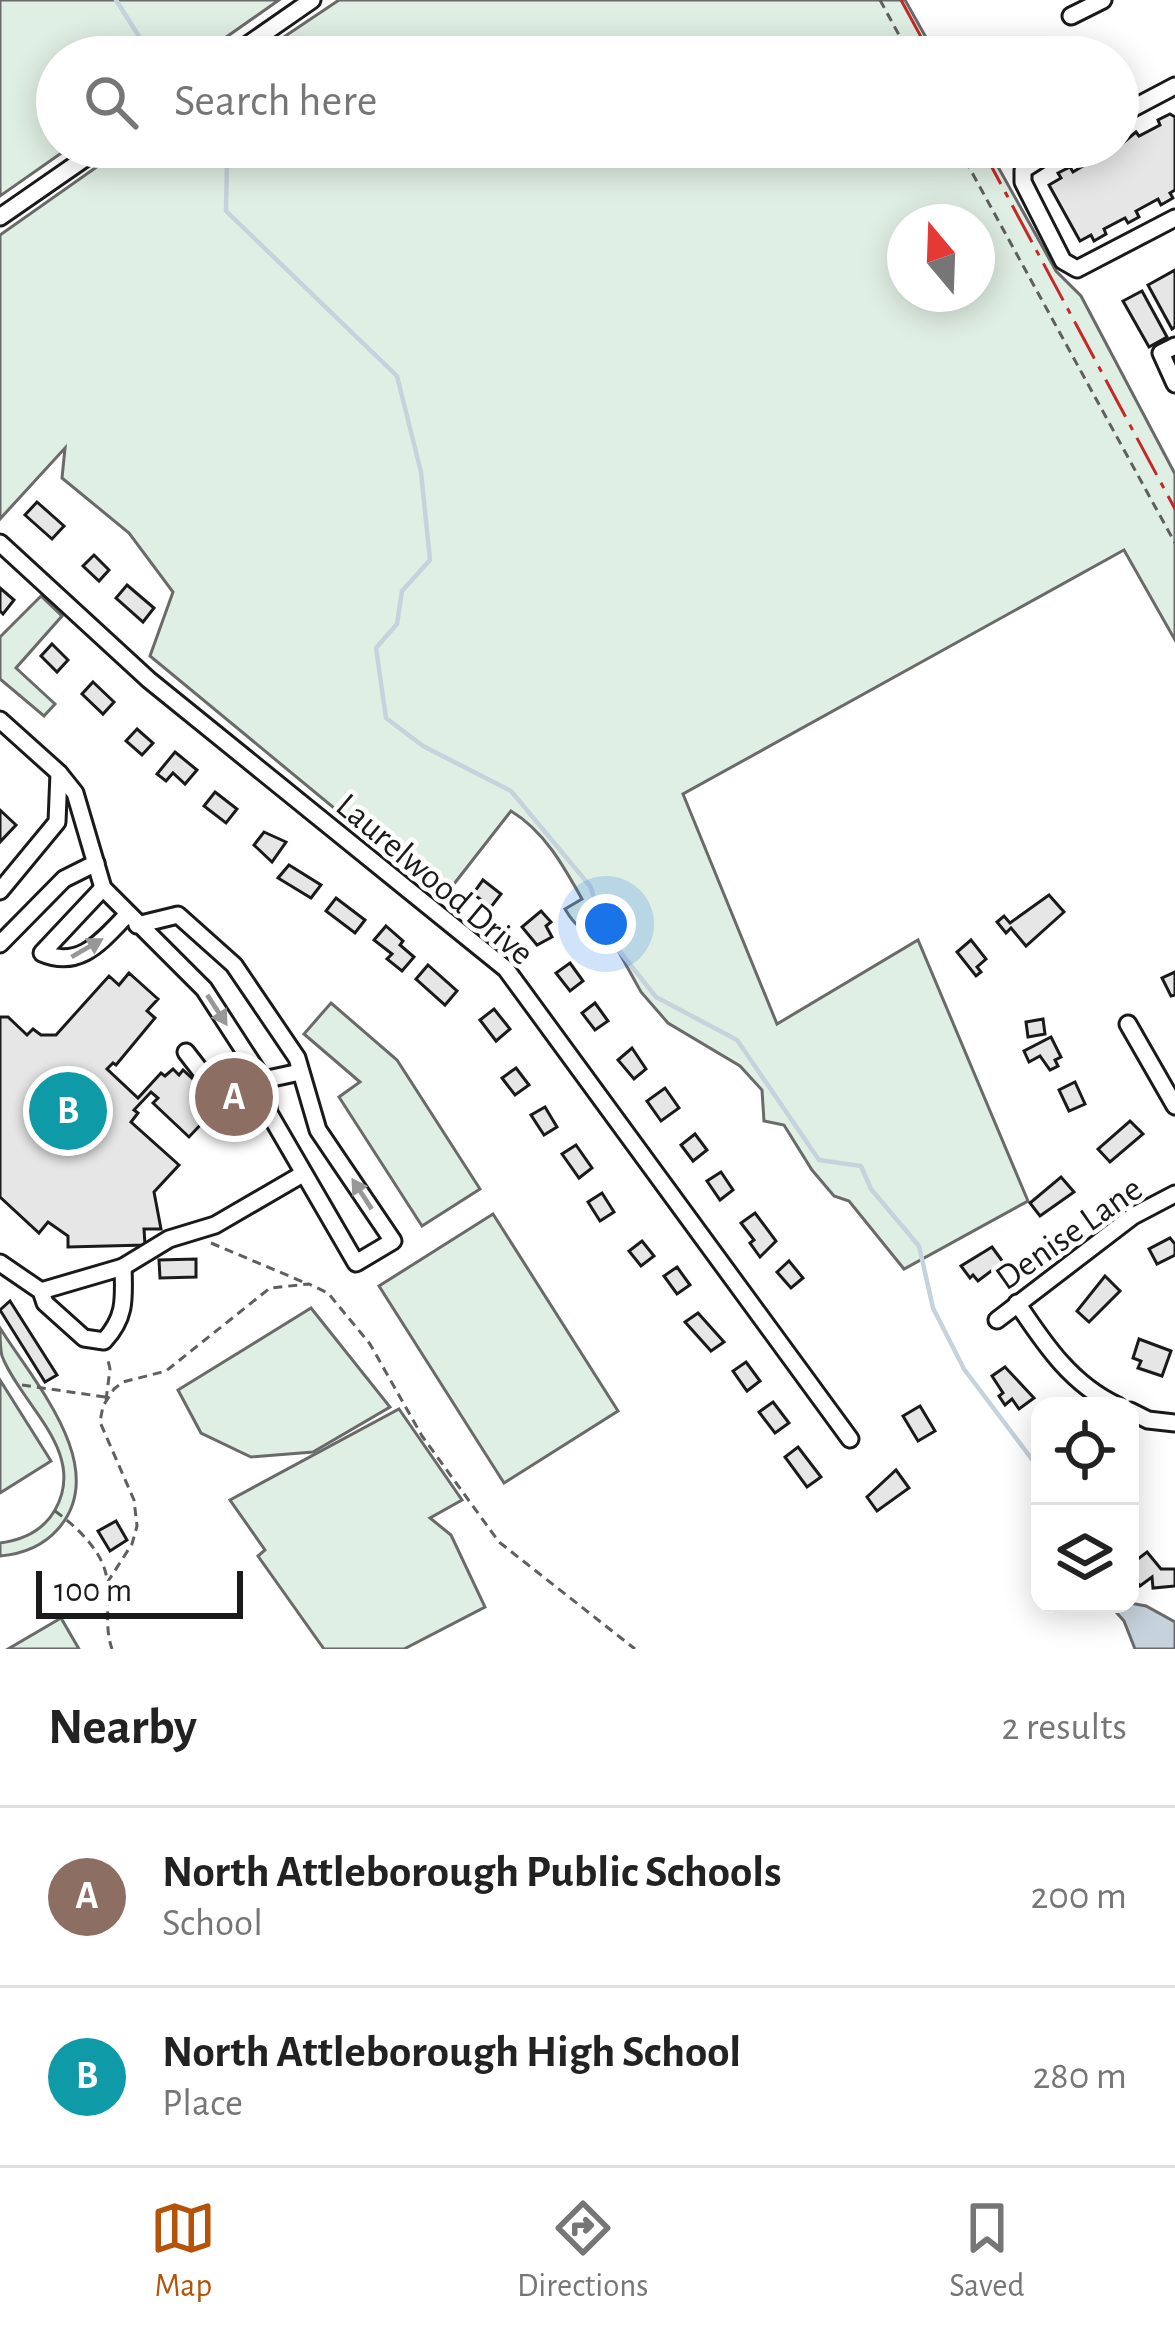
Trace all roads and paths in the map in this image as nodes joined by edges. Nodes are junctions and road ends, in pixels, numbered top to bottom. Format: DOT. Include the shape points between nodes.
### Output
graph roads {
  1 [pos="312,0"];
  2 [pos="880,0"];
  3 [pos="1103,0"];
  4 [pos="1071,16"];
  5 [pos="260,36"];
  6 [pos="899,36"];
  7 [pos="1175,86"];
  8 [pos="1139,105"];
  9 [pos="71,168"];
  10 [pos="970,168"];
  11 [pos="1026,168"];
  12 [pos="0,218"];
  13 [pos="1175,218"];
  14 [pos="1175,346"];
  15 [pos="1175,384"];
  16 [pos="0,543"];
  17 [pos="1175,543"];
  18 [pos="0,719"];
  19 [pos="59,773"];
  20 [pos="96,863"];
  21 [pos="103,888"];
  22 [pos="0,891"];
  23 [pos="132,919"];
  24 [pos="0,944"];
  25 [pos="1128,1024"];
  26 [pos="186,1052"];
  27 [pos="301,1072"];
  28 [pos="263,1087"];
  29 [pos="1175,1106"];
  30 [pos="302,1175"];
  31 [pos="1175,1194"];
  32 [pos="179,1236"];
  33 [pos="0,1263"];
  34 [pos="123,1267"];
  35 [pos="309,1284"];
  36 [pos="41,1292"];
  37 [pos="1017,1303"];
  38 [pos="997,1320"];
  39 [pos="104,1341"];
  40 [pos="22,1385"];
  41 [pos="1098,1397"];
  42 [pos="106,1399"];
  43 [pos="1139,1416"];
  44 [pos="1175,1424"];
  45 [pos="850,1439"];
  46 [pos="55,1511"];
  47 [pos="107,1583"];
  48 [pos="112,1649"];
  49 [pos="635,1649"];
  1 -- 5 [label="street"];
  2 -- 6 [label="path"];
  3 -- 4 [label="street"];
  7 -- 8 [label="street"];
  9 -- 12 [label="street"];
  10 -- 17 [label="path"];
  11 -- 13 [label="street" via="1023,182 1063,261 1077,269"];
  14 -- 15 [label="street" via="1160,353"];
  16 -- 45 [label="street, Laurelwood Drive" via="148,680 506,969"];
  18 -- 19 [label="street"];
  19 -- 20 [label="street" via="75,793"];
  19 -- 22 [label="street" via="57,822"];
  20 -- 21 [label="street"];
  20 -- 24 [label="street" via="64,879"];
  21 -- 23 [label="street"];
  21 -- 23 [label="street, one-way" via="42,953 65,959 91,951"];
  23 -- 27 [label="street" via="178,915 234,965"];
  23 -- 28 [label="street, one-way" via="204,989"];
  25 -- 29 [label="street"];
  26 -- 28 [label="street" via="223,1100"];
  27 -- 28 [label="street"];
  30 -- 27 [label="street, one-way" via="356,1263 393,1240 318,1130"];
  28 -- 30 [label="street"];
  30 -- 32 [label="street" via="215,1226"];
  31 -- 37 [label="street, Denise Lane" via="1132,1216"];
  32 -- 34 [label="street"];
  32 -- 35 [label="path"];
  33 -- 36 [label="street"];
  34 -- 36 [label="street"];
  34 -- 39 [label="street" via="119,1324"];
  35 -- 42 [label="path" via="270,1288 166,1371 123,1382"];
  35 -- 49 [label="path" via="328,1293 370,1344 422,1436 499,1542"];
  36 -- 39 [label="street" via="84,1338"];
  37 -- 38 [label="street, Denise Lane"];
  37 -- 41 [label="street" via="1061,1365"];
  39 -- 42 [label="path"];
  40 -- 42 [label="path"];
  42 -- 47 [label="path" via="100,1422 137,1526"];
  43 -- 44 [label="street"];
  46 -- 47 [label="path" via="104,1564"];
  47 -- 48 [label="path"];
}
